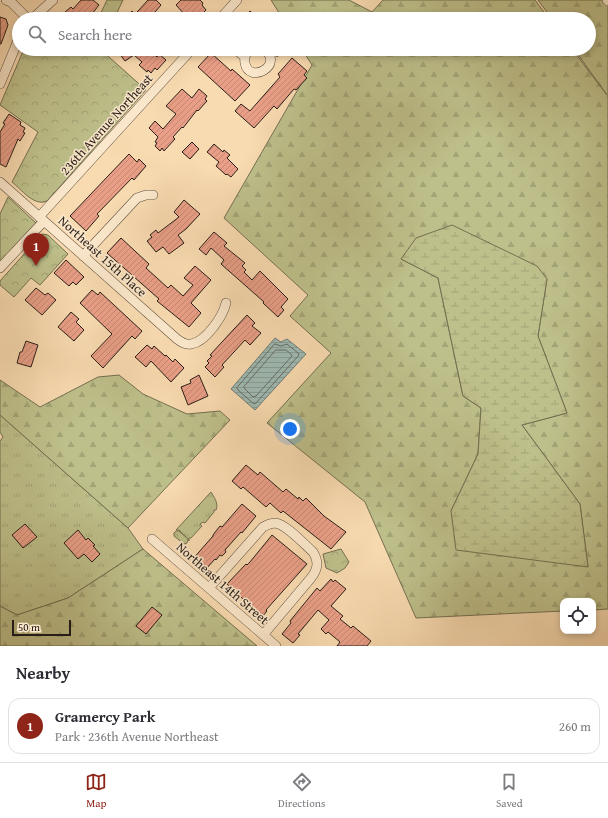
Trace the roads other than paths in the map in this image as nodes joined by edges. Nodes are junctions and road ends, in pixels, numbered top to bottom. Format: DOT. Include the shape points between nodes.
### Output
graph roads {
  1 [pos="6,0"];
  2 [pos="53,0"];
  3 [pos="237,0"];
  4 [pos="21,12"];
  5 [pos="40,12"];
  6 [pos="226,12"];
  7 [pos="12,55"];
  8 [pos="185,56"];
  9 [pos="269,56"];
  10 [pos="245,57"];
  11 [pos="0,84"];
  12 [pos="0,182"];
  13 [pos="153,195"];
  14 [pos="41,219"];
  15 [pos="83,256"];
  16 [pos="0,268"];
  17 [pos="226,303"];
  18 [pos="152,539"];
  19 [pos="208,588"];
  20 [pos="263,635"];
  21 [pos="276,646"];
  1 -- 4 [label="street"];
  2 -- 5 [label="street"];
  3 -- 6 [label="street"];
  7 -- 11 [label="street"];
  8 -- 14 [label="street, 236th Avenue Northeast"];
  9 -- 10 [label="street" via="270,63 266,70 255,73 248,69"];
  12 -- 14 [label="street, Northeast 15th Place"];
  13 -- 15 [label="street" via="138,198"];
  14 -- 15 [label="street, Northeast 15th Place"];
  14 -- 16 [label="street, 236th Avenue Northeast"];
  15 -- 17 [label="street, Northeast 15th Place" via="183,343 199,342 220,318"];
  18 -- 19 [label="street, Northeast 14th Street"];
  19 -- 20 [label="street, Northeast 14th Street"];
  19 -- 20 [label="street" via="263,528 275,523 282,525 313,552 316,557 316,569"];
  20 -- 21 [label="street, Northeast 14th Street"];
}
